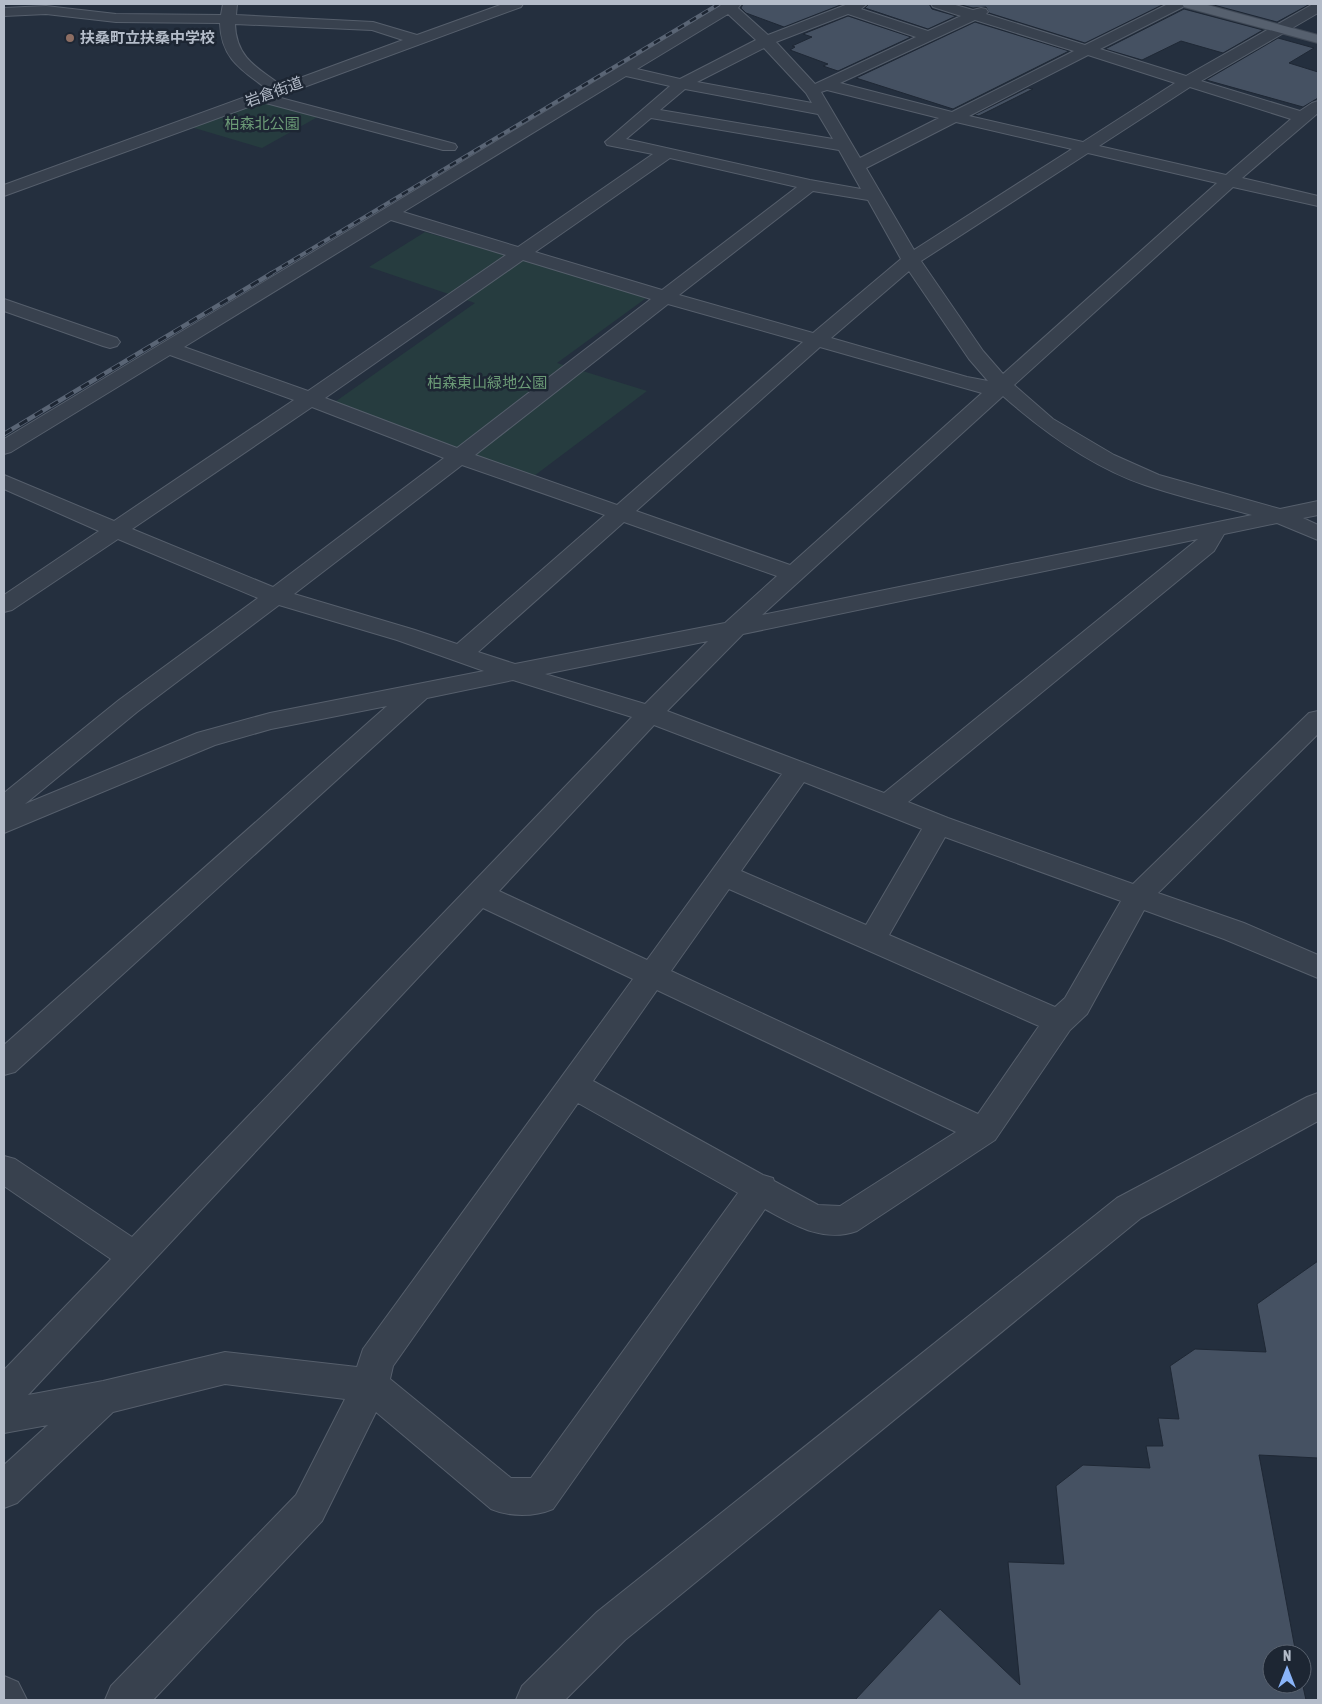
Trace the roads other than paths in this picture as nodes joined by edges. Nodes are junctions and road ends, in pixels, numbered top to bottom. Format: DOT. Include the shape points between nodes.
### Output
graph roads {
  1 [pos="230,4"];
  2 [pos="516,4"];
  3 [pos="938,4"];
  4 [pos="1178,4"];
  5 [pos="1189,4"];
  6 [pos="730,5"];
  7 [pos="854,6"];
  8 [pos="1318,6"];
  9 [pos="991,8"];
  10 [pos="4,12"];
  11 [pos="974,15"];
  12 [pos="227,19"];
  13 [pos="1281,29"];
  14 [pos="928,36"];
  15 [pos="1318,39"];
  16 [pos="417,40"];
  17 [pos="766,41"];
  18 [pos="1087,50"];
  19 [pos="624,72"];
  20 [pos="1187,82"];
  21 [pos="682,84"];
  22 [pos="818,88"];
  23 [pos="278,90"];
  24 [pos="261,97"];
  25 [pos="1318,106"];
  26 [pos="824,110"];
  27 [pos="648,113"];
  28 [pos="953,116"];
  29 [pos="1302,117"];
  30 [pos="845,146"];
  31 [pos="449,147"];
  32 [pos="1084,147"];
  33 [pos="667,152"];
  34 [pos="857,166"];
  35 [pos="1229,181"];
  36 [pos="810,186"];
  37 [pos="4,191"];
  38 [pos="874,196"];
  39 [pos="1318,201"];
  40 [pos="390,214"];
  41 [pos="521,252"];
  42 [pos="911,260"];
  43 [pos="666,296"];
  44 [pos="4,305"];
  45 [pos="817,340"];
  46 [pos="110,342"];
  47 [pos="169,348"];
  48 [pos="1003,386"];
  49 [pos="310,399"];
  50 [pos="4,448"];
  51 [pos="458,456"];
  52 [pos="4,481"];
  53 [pos="1318,508"];
  54 [pos="620,513"];
  55 [pos="1280,516"];
  56 [pos="1216,528"];
  57 [pos="114,529"];
  58 [pos="1318,533"];
  59 [pos="792,574"];
  60 [pos="275,596"];
  61 [pos="4,605"];
  62 [pos="734,628"];
  63 [pos="461,654"];
  64 [pos="512,672"];
  65 [pos="420,691"];
  66 [pos="650,714"];
  67 [pos="1318,719"];
  68 [pos="798,770"];
  69 [pos="888,804"];
  70 [pos="4,807"];
  71 [pos="4,824"];
  72 [pos="938,825"];
  73 [pos="724,875"];
  74 [pos="479,894"];
  75 [pos="1138,896"];
  76 [pos="873,938"];
  77 [pos="1318,967"];
  78 [pos="650,974"];
  79 [pos="1059,1022"];
  80 [pos="4,1063"];
  81 [pos="573,1085"];
  82 [pos="1318,1106"];
  83 [pos="984,1131"];
  84 [pos="4,1169"];
  85 [pos="761,1188"];
  86 [pos="134,1256"];
  87 [pos="371,1385"];
  88 [pos="4,1395"];
  89 [pos="103,1398"];
  90 [pos="4,1416"];
  91 [pos="4,1490"];
  92 [pos="4,1696"];
  93 [pos="7,1700"];
  94 [pos="125,1700"];
  95 [pos="536,1700"];
  1 -- 12 [label="street"];
  2 -- 16 [label="street, 岩倉街道"];
  3 -- 11 [label="street"];
  4 -- 18 [label="street"];
  5 -- 13 [label="main road"];
  6 -- 17 [label="street"];
  6 -- 19 [label="street"];
  7 -- 14 [label="street"];
  7 -- 17 [label="street"];
  8 -- 13 [label="street"];
  9 -- 11 [label="street"];
  10 -- 12 [label="street" via="46,10 116,18"];
  11 -- 14 [label="street"];
  11 -- 18 [label="street"];
  12 -- 16 [label="street" via="332,17"];
  12 -- 23 [label="street" via="226,36 232,51 242,63"];
  13 -- 15 [label="main road"];
  13 -- 20 [label="street"];
  14 -- 22 [label="street"];
  16 -- 23 [label="street, 岩倉街道"];
  17 -- 21 [label="street"];
  17 -- 22 [label="street"];
  18 -- 20 [label="street"];
  18 -- 28 [label="street"];
  19 -- 21 [label="street"];
  19 -- 40 [label="street"];
  20 -- 29 [label="street"];
  20 -- 32 [label="street"];
  21 -- 26 [label="street"];
  21 -- 27 [label="street"];
  22 -- 26 [label="street"];
  22 -- 28 [label="street"];
  23 -- 24 [label="street, 岩倉街道"];
  24 -- 31 [label="street"];
  24 -- 37 [label="street, 岩倉街道"];
  25 -- 29 [label="street"];
  26 -- 30 [label="street"];
  27 -- 30 [label="street"];
  27 -- 33 [label="street" via="613,142"];
  28 -- 32 [label="street"];
  28 -- 34 [label="street"];
  29 -- 35 [label="street"];
  30 -- 34 [label="street"];
  32 -- 35 [label="street"];
  32 -- 42 [label="street"];
  33 -- 36 [label="street"];
  33 -- 41 [label="street"];
  34 -- 38 [label="street"];
  35 -- 39 [label="street"];
  35 -- 48 [label="street"];
  36 -- 38 [label="street"];
  36 -- 43 [label="street"];
  38 -- 42 [label="street"];
  40 -- 41 [label="street"];
  40 -- 47 [label="street"];
  41 -- 43 [label="street"];
  41 -- 49 [label="street"];
  42 -- 45 [label="street"];
  42 -- 48 [label="street" via="976,354"];
  43 -- 45 [label="street"];
  43 -- 51 [label="street"];
  44 -- 46 [label="street"];
  45 -- 48 [label="street" via="984,387"];
  45 -- 54 [label="street"];
  47 -- 49 [label="street"];
  47 -- 50 [label="street"];
  48 -- 55 [label="street" via="1046,423 1106,460 1151,480"];
  48 -- 59 [label="street"];
  49 -- 51 [label="street"];
  49 -- 57 [label="street"];
  51 -- 54 [label="street"];
  51 -- 60 [label="street"];
  52 -- 57 [label="street"];
  53 -- 55 [label="street"];
  54 -- 59 [label="street"];
  54 -- 63 [label="street"];
  55 -- 56 [label="street"];
  55 -- 58 [label="street"];
  56 -- 62 [label="street"];
  56 -- 69 [label="street" via="1206,546"];
  57 -- 60 [label="street"];
  57 -- 61 [label="street"];
  59 -- 62 [label="street"];
  60 -- 63 [label="street"];
  60 -- 70 [label="street" via="128,706"];
  62 -- 64 [label="street"];
  62 -- 66 [label="street"];
  63 -- 64 [label="street"];
  64 -- 65 [label="street"];
  64 -- 66 [label="street"];
  65 -- 71 [label="street" via="270,721 206,739"];
  65 -- 80 [label="street"];
  66 -- 68 [label="street"];
  66 -- 74 [label="street"];
  67 -- 75 [label="street"];
  68 -- 69 [label="street"];
  68 -- 73 [label="street"];
  69 -- 72 [label="street"];
  72 -- 75 [label="street"];
  72 -- 76 [label="street"];
  73 -- 76 [label="street"];
  73 -- 78 [label="street"];
  74 -- 78 [label="street"];
  74 -- 86 [label="street"];
  75 -- 77 [label="street" via="1234,931"];
  75 -- 79 [label="street" via="1076,1006"];
  76 -- 79 [label="street"];
  78 -- 81 [label="street"];
  78 -- 83 [label="street"];
  79 -- 83 [label="street"];
  81 -- 85 [label="street"];
  81 -- 87 [label="street" via="376,1360"];
  82 -- 95 [label="street" via="1129,1208 611,1626"];
  83 -- 85 [label="street" via="845,1221 813,1219"];
  84 -- 86 [label="street"];
  85 -- 87 [label="street" via="540,1496 504,1496"];
  86 -- 88 [label="street"];
  87 -- 89 [label="street" via="225,1368"];
  87 -- 94 [label="street" via="309,1508"];
  89 -- 90 [label="street"];
  89 -- 91 [label="street"];
  92 -- 93 [label="street"];
}
